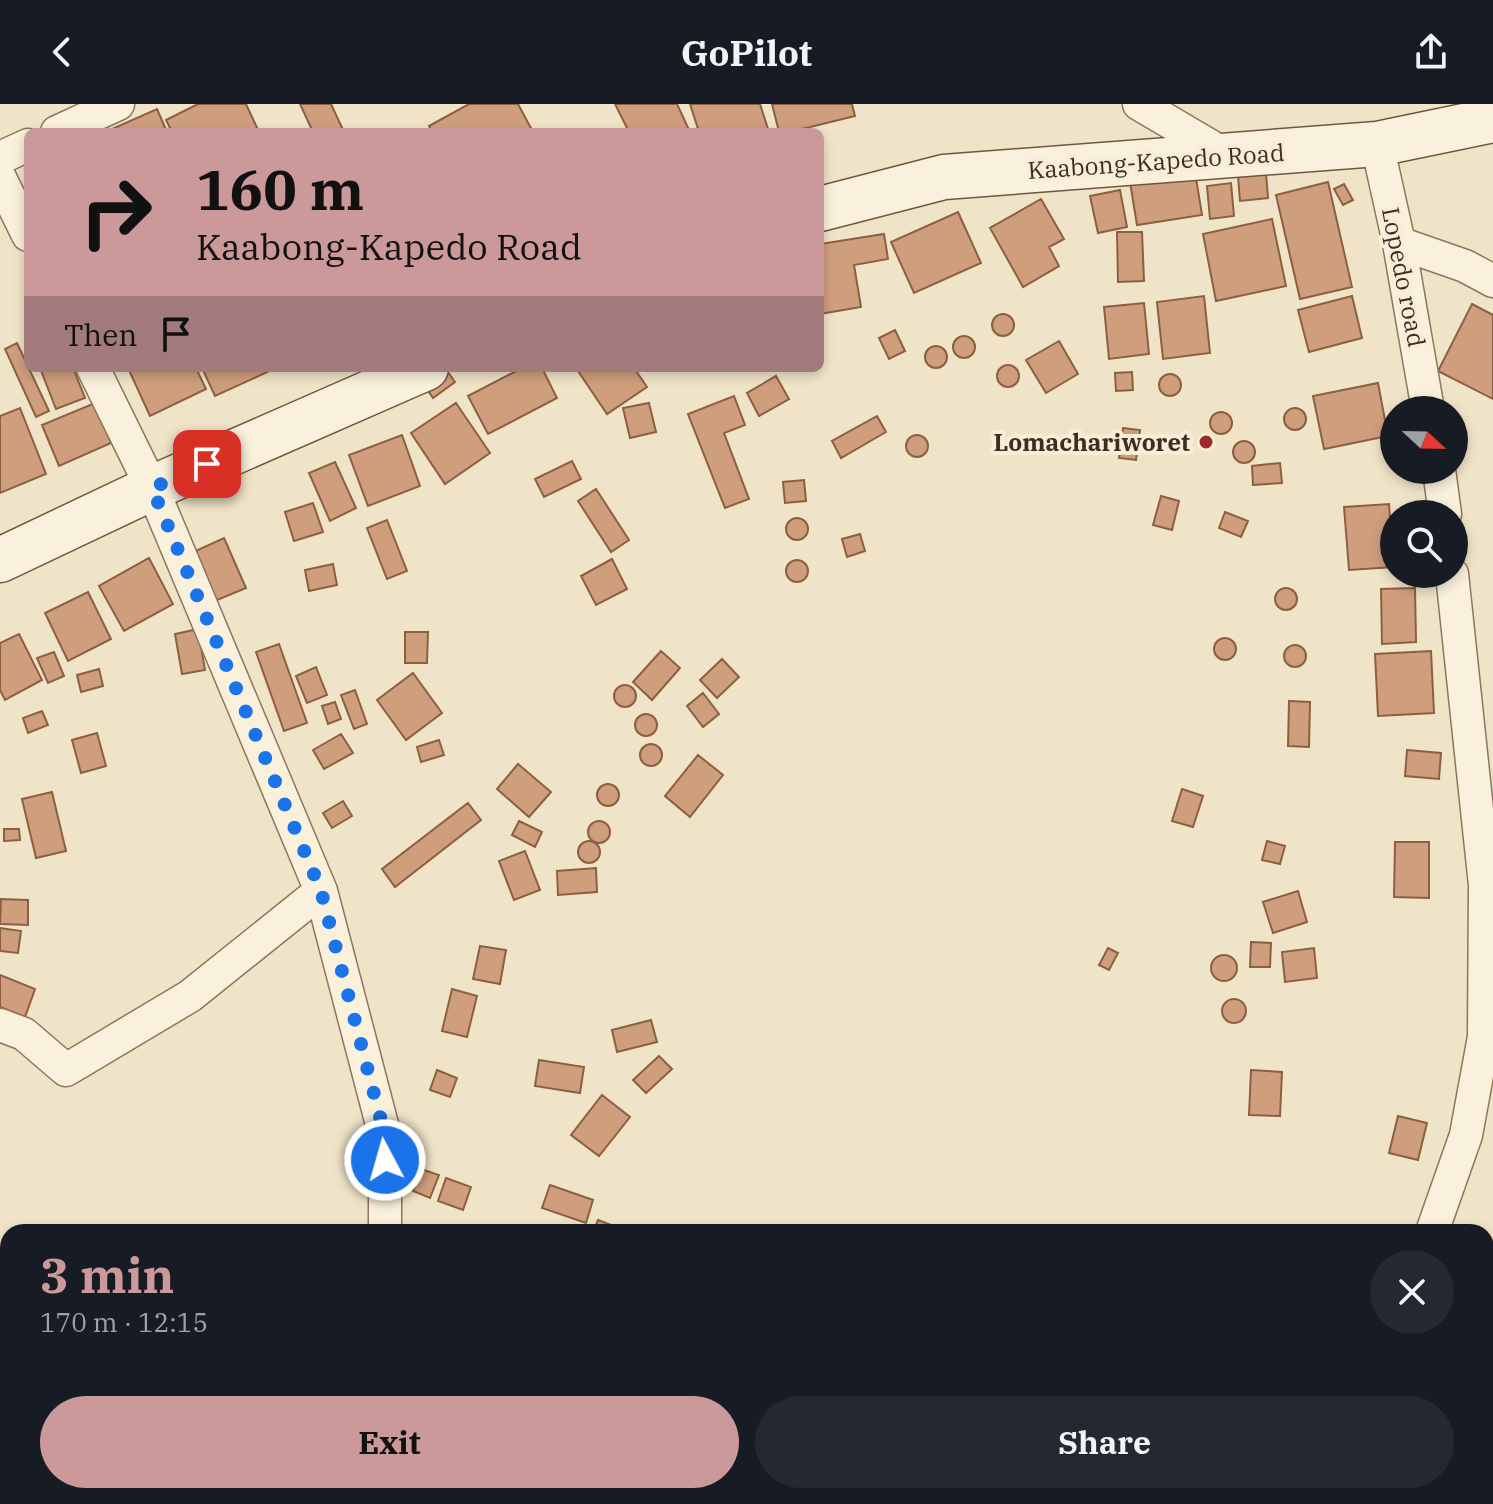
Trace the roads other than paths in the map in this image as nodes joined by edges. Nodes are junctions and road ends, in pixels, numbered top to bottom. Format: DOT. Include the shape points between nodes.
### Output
graph roads {
  1 [pos="118,104"];
  2 [pos="1139,104"];
  3 [pos="1493,120"];
  4 [pos="66,128"];
  5 [pos="1377,144"];
  6 [pos="24,147"];
  7 [pos="1229,157"];
  8 [pos="0,158"];
  9 [pos="0,178"];
  10 [pos="824,208"];
  11 [pos="24,227"];
  12 [pos="1399,243"];
  13 [pos="1493,281"];
  14 [pos="95,372"];
  15 [pos="417,372"];
  16 [pos="1426,396"];
  17 [pos="152,488"];
  18 [pos="0,560"];
  19 [pos="1453,588"];
  20 [pos="321,891"];
  21 [pos="0,1025"];
  22 [pos="385,1224"];
  23 [pos="1435,1224"];
  1 -- 4 [label="street"];
  2 -- 7 [label="street"];
  3 -- 5 [label="main road, Kaabong-Kapedo Road"];
  5 -- 7 [label="main road, Kaabong-Kapedo Road"];
  5 -- 12 [label="street, Lopedo road"];
  6 -- 8 [label="street"];
  7 -- 10 [label="main road, Kaabong-Kapedo Road" via="944,177"];
  9 -- 11 [label="street"];
  12 -- 13 [label="street"];
  12 -- 16 [label="street, Lopedo road"];
  14 -- 17 [label="street"];
  15 -- 17 [label="main road"];
  17 -- 18 [label="main road"];
  17 -- 20 [label="street"];
  19 -- 23 [label="street" via="1485,885 1484,1037 1466,1135"];
  20 -- 21 [label="street" via="190,996 66,1070 24,1034"];
  20 -- 22 [label="street" via="385,1136"];
}
